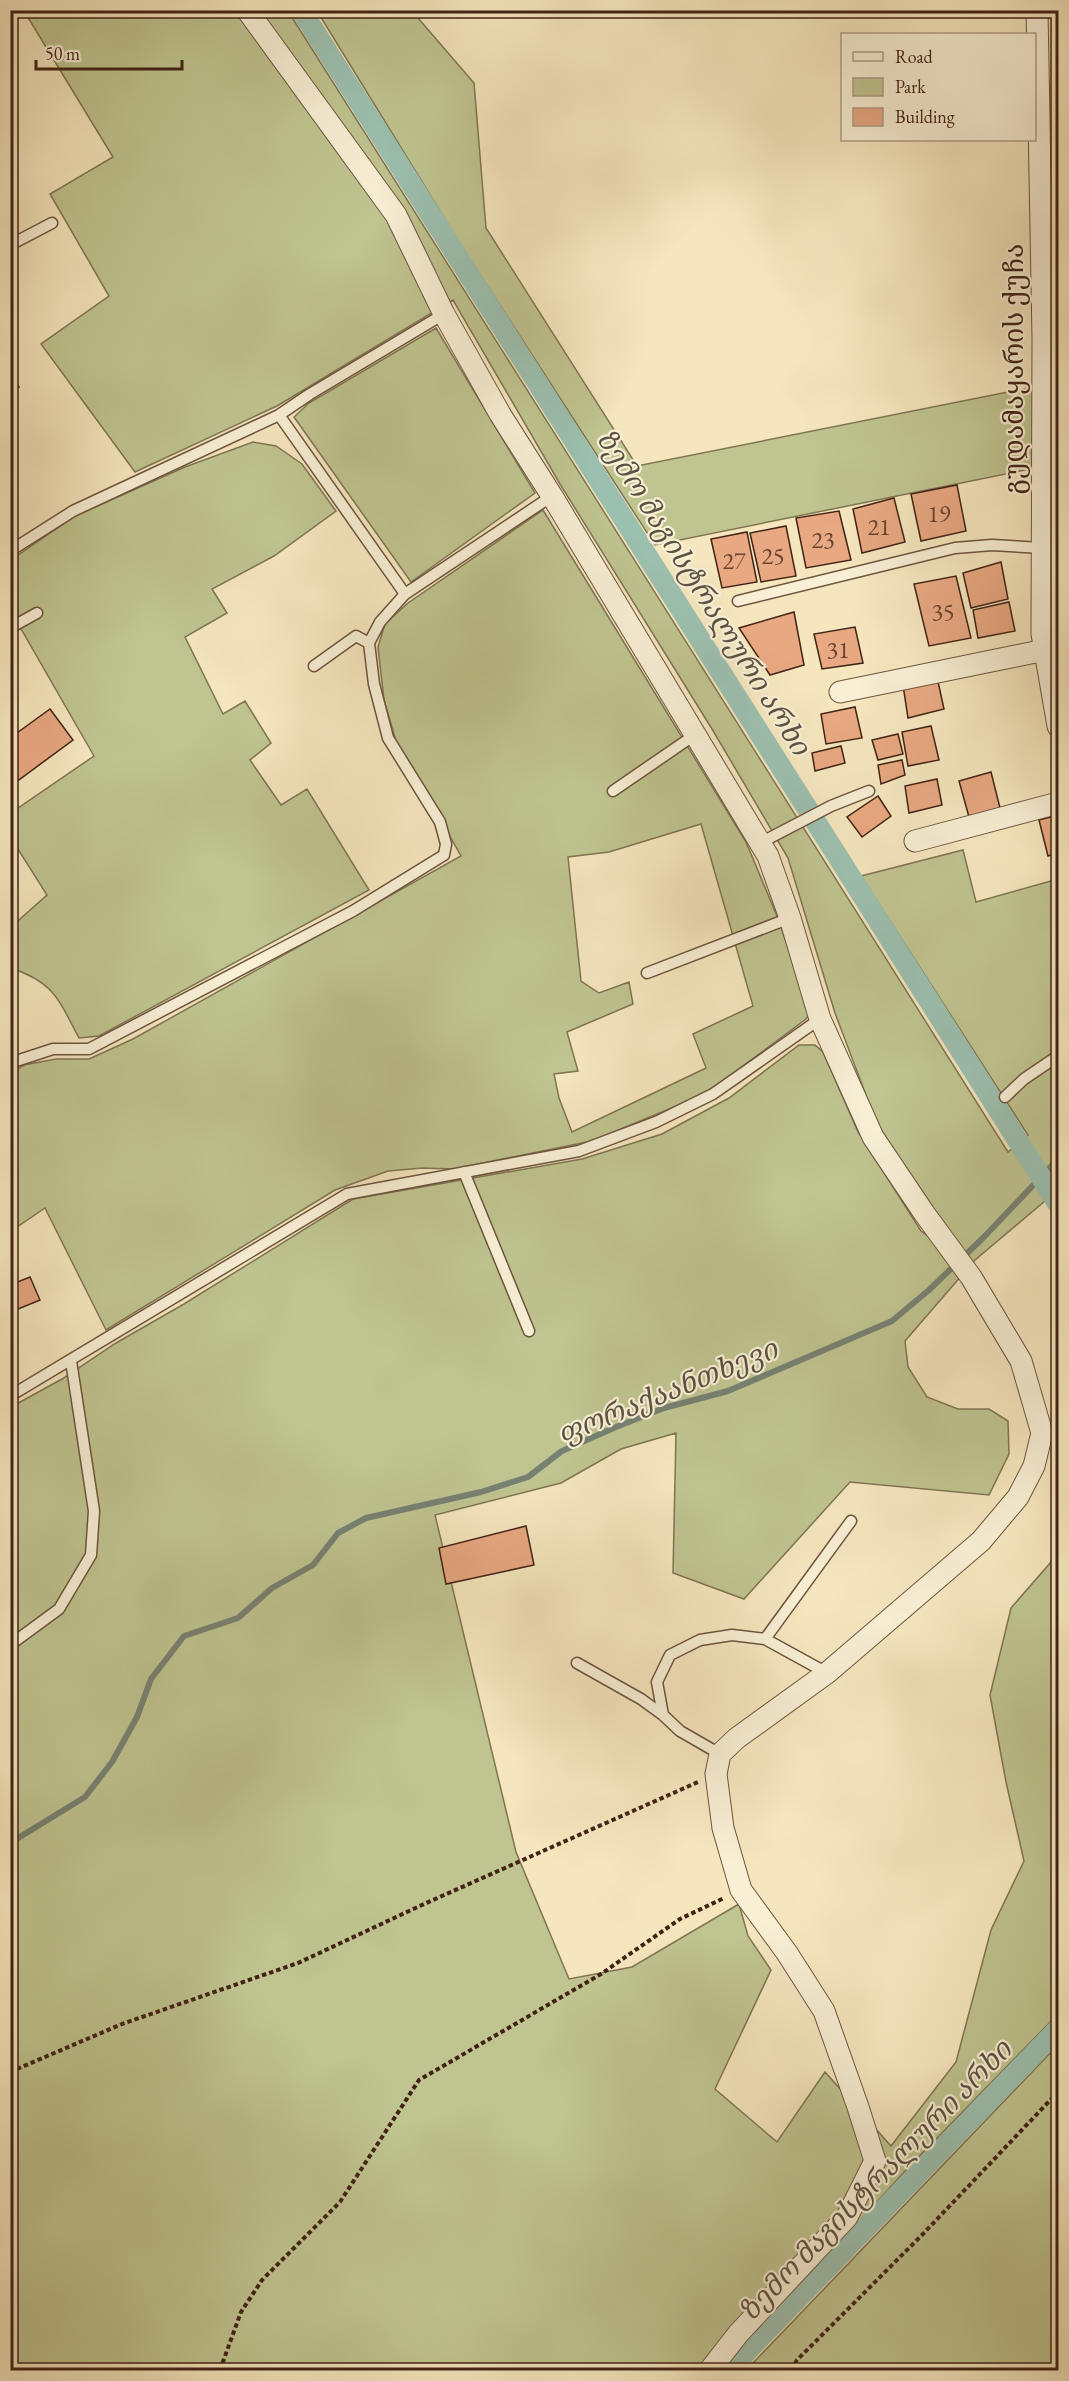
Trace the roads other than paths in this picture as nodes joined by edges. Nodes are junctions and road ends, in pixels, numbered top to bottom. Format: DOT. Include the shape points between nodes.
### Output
graph roads {
  1 [pos="247,10"];
  2 [pos="1037,10"];
  3 [pos="52,223"];
  4 [pos="10,245"];
  5 [pos="444,314"];
  6 [pos="1051,338"];
  7 [pos="279,416"];
  8 [pos="1051,452"];
  9 [pos="552,496"];
  10 [pos="1042,548"];
  11 [pos="10,551"];
  12 [pos="405,594"];
  13 [pos="738,601"];
  14 [pos="37,613"];
  15 [pos="10,628"];
  16 [pos="369,643"];
  17 [pos="1052,650"];
  18 [pos="314,666"];
  19 [pos="840,693"];
  20 [pos="1059,726"];
  21 [pos="696,734"];
  22 [pos="613,790"];
  23 [pos="868,791"];
  24 [pos="1059,803"];
  25 [pos="767,839"];
  26 [pos="915,841"];
  27 [pos="790,918"];
  28 [pos="647,973"];
  29 [pos="820,1019"];
  30 [pos="1059,1056"];
  31 [pos="10,1063"];
  32 [pos="1005,1097"];
  33 [pos="464,1172"];
  34 [pos="529,1331"];
  35 [pos="71,1361"];
  36 [pos="10,1396"];
  37 [pos="851,1521"];
  38 [pos="765,1639"];
  39 [pos="10,1645"];
  40 [pos="577,1663"];
  41 [pos="827,1672"];
  42 [pos="663,1715"];
  43 [pos="718,1764"];
  44 [pos="710,2370"];
  1 -- 5 [label="street" via="396,215"];
  2 -- 6 [label="street, გუდამაყარის ქუჩა"];
  3 -- 4 [label="lane"];
  5 -- 7 [label="lane"];
  5 -- 9 [label="street"];
  6 -- 8 [label="street, გუდამაყარის ქუჩა"];
  7 -- 11 [label="lane" via="73,511"];
  7 -- 12 [label="lane"];
  8 -- 10 [label="street, გუდამაყარის ქუჩა"];
  9 -- 12 [label="lane"];
  9 -- 21 [label="street"];
  10 -- 13 [label="lane" via="955,548"];
  10 -- 17 [label="street, გუდამაყარის ქუჩა" via="1042,634"];
  12 -- 16 [label="lane" via="380,622"];
  14 -- 15 [label="lane"];
  16 -- 18 [label="lane" via="357,636"];
  16 -- 31 [label="lane" via="374,684 388,738 440,822 446,844 444,855 353,911 89,1049 53,1049"];
  17 -- 19 [label="street"];
  17 -- 20 [label="street, გუდამაყარის ქუჩა"];
  21 -- 22 [label="lane"];
  21 -- 25 [label="street"];
  23 -- 25 [label="lane"];
  24 -- 26 [label="street"];
  25 -- 27 [label="street" via="768,856"];
  27 -- 28 [label="lane"];
  27 -- 29 [label="street"];
  29 -- 33 [label="lane" via="713,1094 656,1122 579,1151"];
  29 -- 41 [label="street" via="873,1137 971,1277 1021,1361 1042,1433 1034,1466 1018,1497 981,1541"];
  30 -- 32 [label="lane"];
  33 -- 34 [label="lane"];
  33 -- 35 [label="lane" via="347,1194"];
  35 -- 36 [label="lane"];
  35 -- 39 [label="lane" via="94,1511 91,1555 59,1609"];
  37 -- 38 [label="lane"];
  38 -- 41 [label="lane"];
  38 -- 42 [label="lane" via="732,1635 700,1640 670,1655 657,1682"];
  40 -- 42 [label="lane"];
  41 -- 43 [label="street" via="737,1738"];
  42 -- 43 [label="lane"];
  43 -- 44 [label="street" via="723,1828 741,1890 824,2011 875,2161 847,2217 738,2334"];
}
